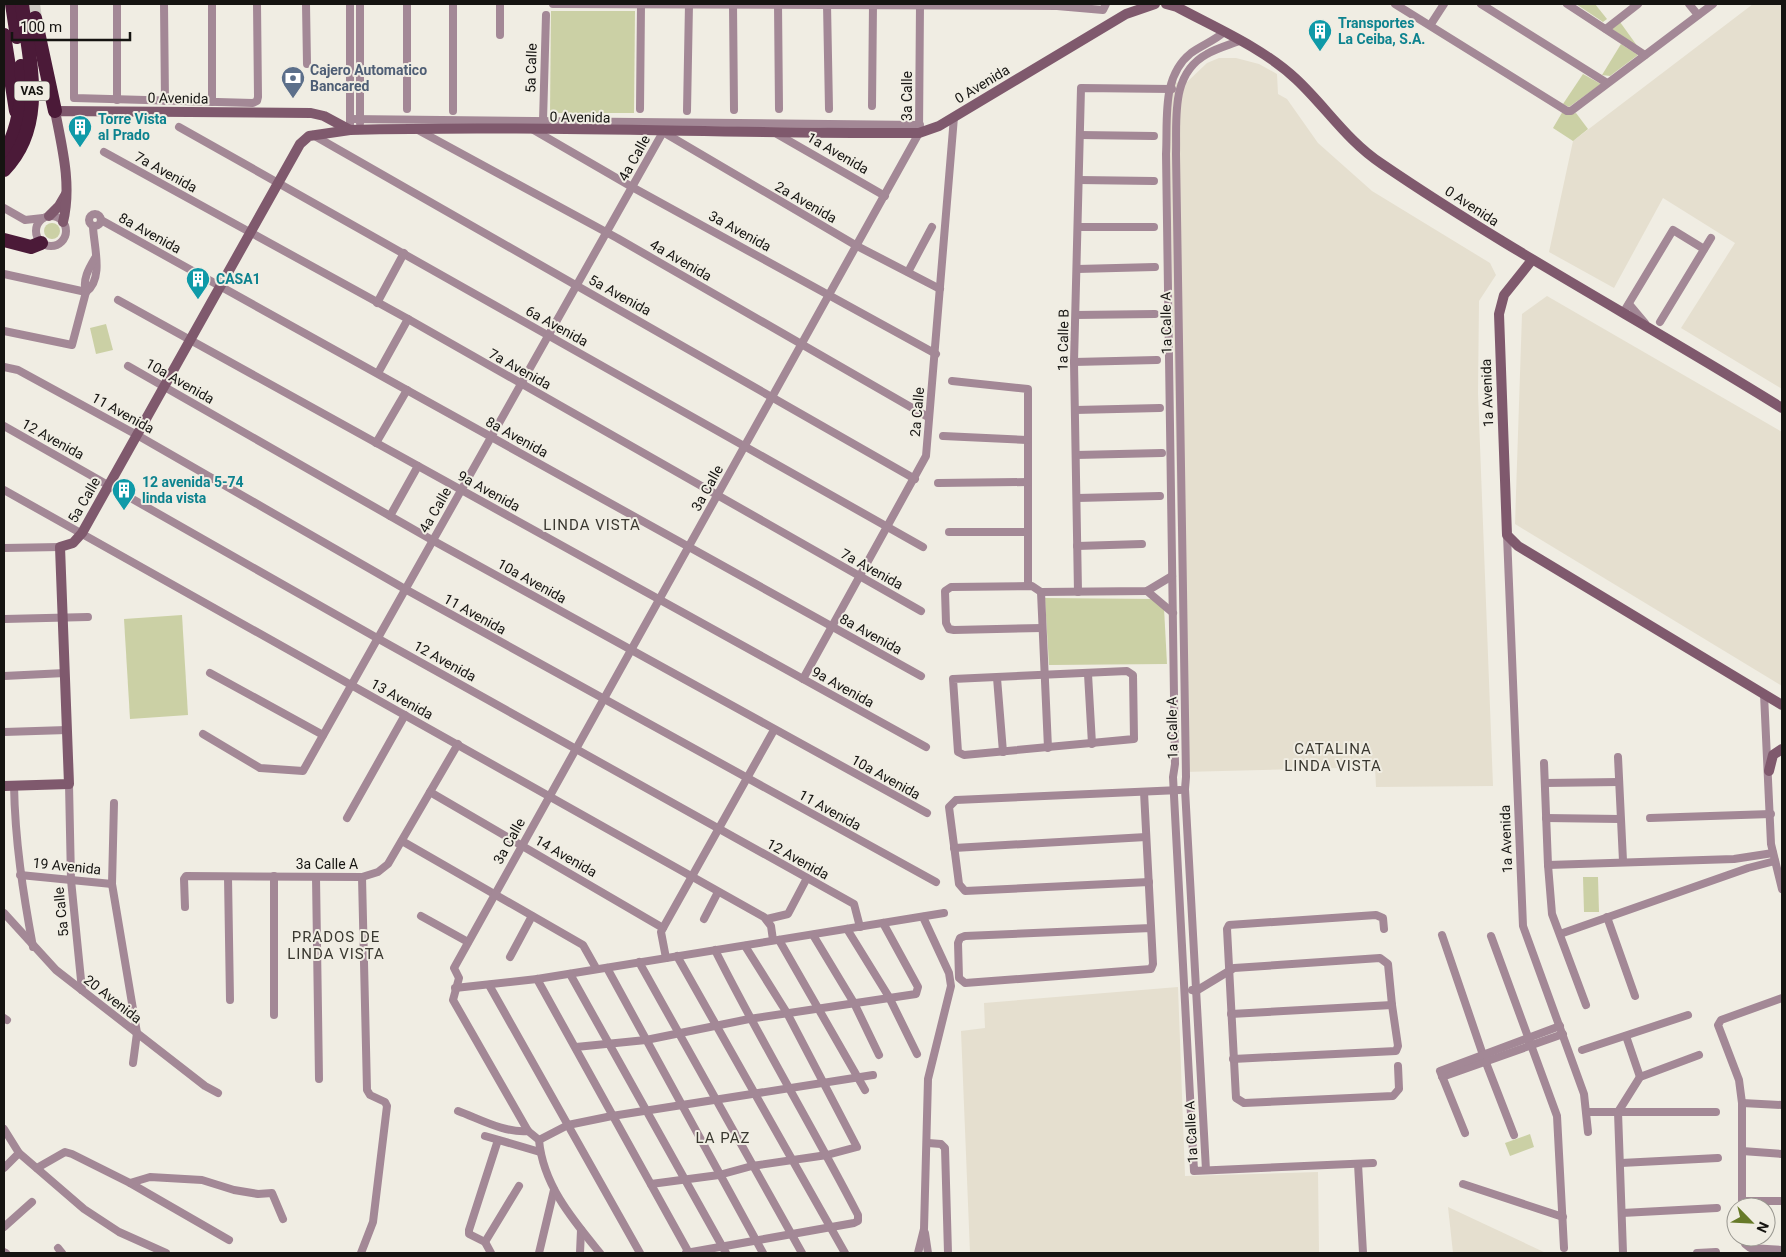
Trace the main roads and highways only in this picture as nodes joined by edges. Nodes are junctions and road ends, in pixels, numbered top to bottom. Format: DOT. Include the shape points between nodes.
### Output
graph roads {
  1 [pos="12,4"];
  2 [pos="22,4"];
  3 [pos="35,18"];
  4 [pos="4,35"];
  5 [pos="4,77"];
  6 [pos="55,112"];
  7 [pos="17,115"];
  8 [pos="4,154"];
  9 [pos="4,170"];
  10 [pos="38,237"];
  11 [pos="4,240"];
  1 -- 7 [label="highway, VAS" via="23,94"];
  2 -- 9 [label="highway, VAS" via="33,104 26,137"];
  3 -- 6 [label="highway"];
  4 -- 7 [label="highway, VAS"];
  5 -- 7 [label="highway"];
  7 -- 8 [label="highway, VAS"];
  10 -- 11 [label="highway" via="31,247"];
}
